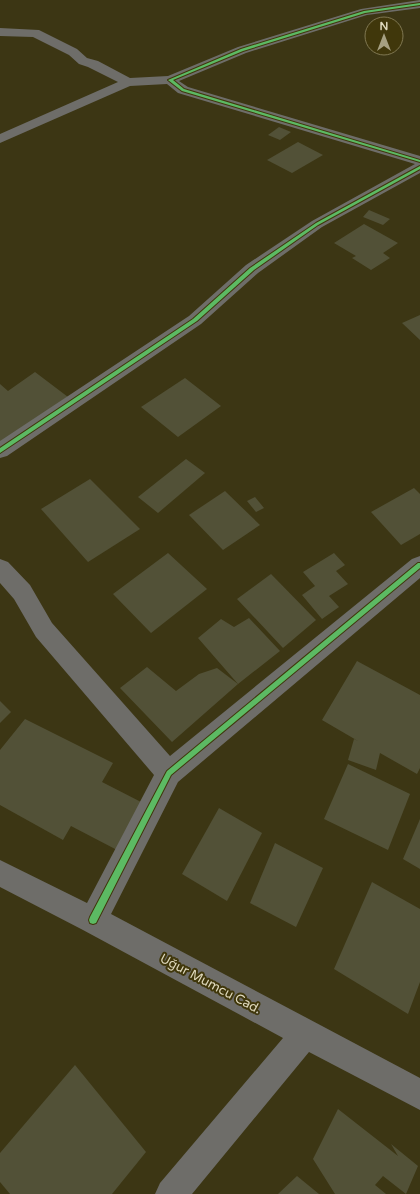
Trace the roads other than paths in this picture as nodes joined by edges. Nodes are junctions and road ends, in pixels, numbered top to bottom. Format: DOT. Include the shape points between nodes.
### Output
graph roads {
  1 [pos="420,4"];
  2 [pos="0,32"];
  3 [pos="170,80"];
  4 [pos="128,82"];
  5 [pos="0,139"];
  6 [pos="420,161"];
  7 [pos="420,167"];
  8 [pos="0,450"];
  9 [pos="420,565"];
  10 [pos="0,568"];
  11 [pos="168,773"];
  12 [pos="0,873"];
  13 [pos="93,920"];
  14 [pos="306,1034"];
  15 [pos="420,1095"];
  16 [pos="171,1194"];
  1 -- 3 [label="street" via="351,16 242,50"];
  2 -- 4 [label="street" via="35,33 73,52 83,61"];
  3 -- 4 [label="street"];
  3 -- 6 [label="street" via="183,90"];
  4 -- 5 [label="street"];
  7 -- 8 [label="street" via="317,224 252,269 195,320"];
  9 -- 11 [label="street"];
  10 -- 11 [label="street" via="22,592 44,630"];
  11 -- 13 [label="street"];
  12 -- 13 [label="street, Uğur Mumcu Cad."];
  13 -- 14 [label="street, Uğur Mumcu Cad."];
  14 -- 15 [label="street, Uğur Mumcu Cad."];
  14 -- 16 [label="street"];
}
